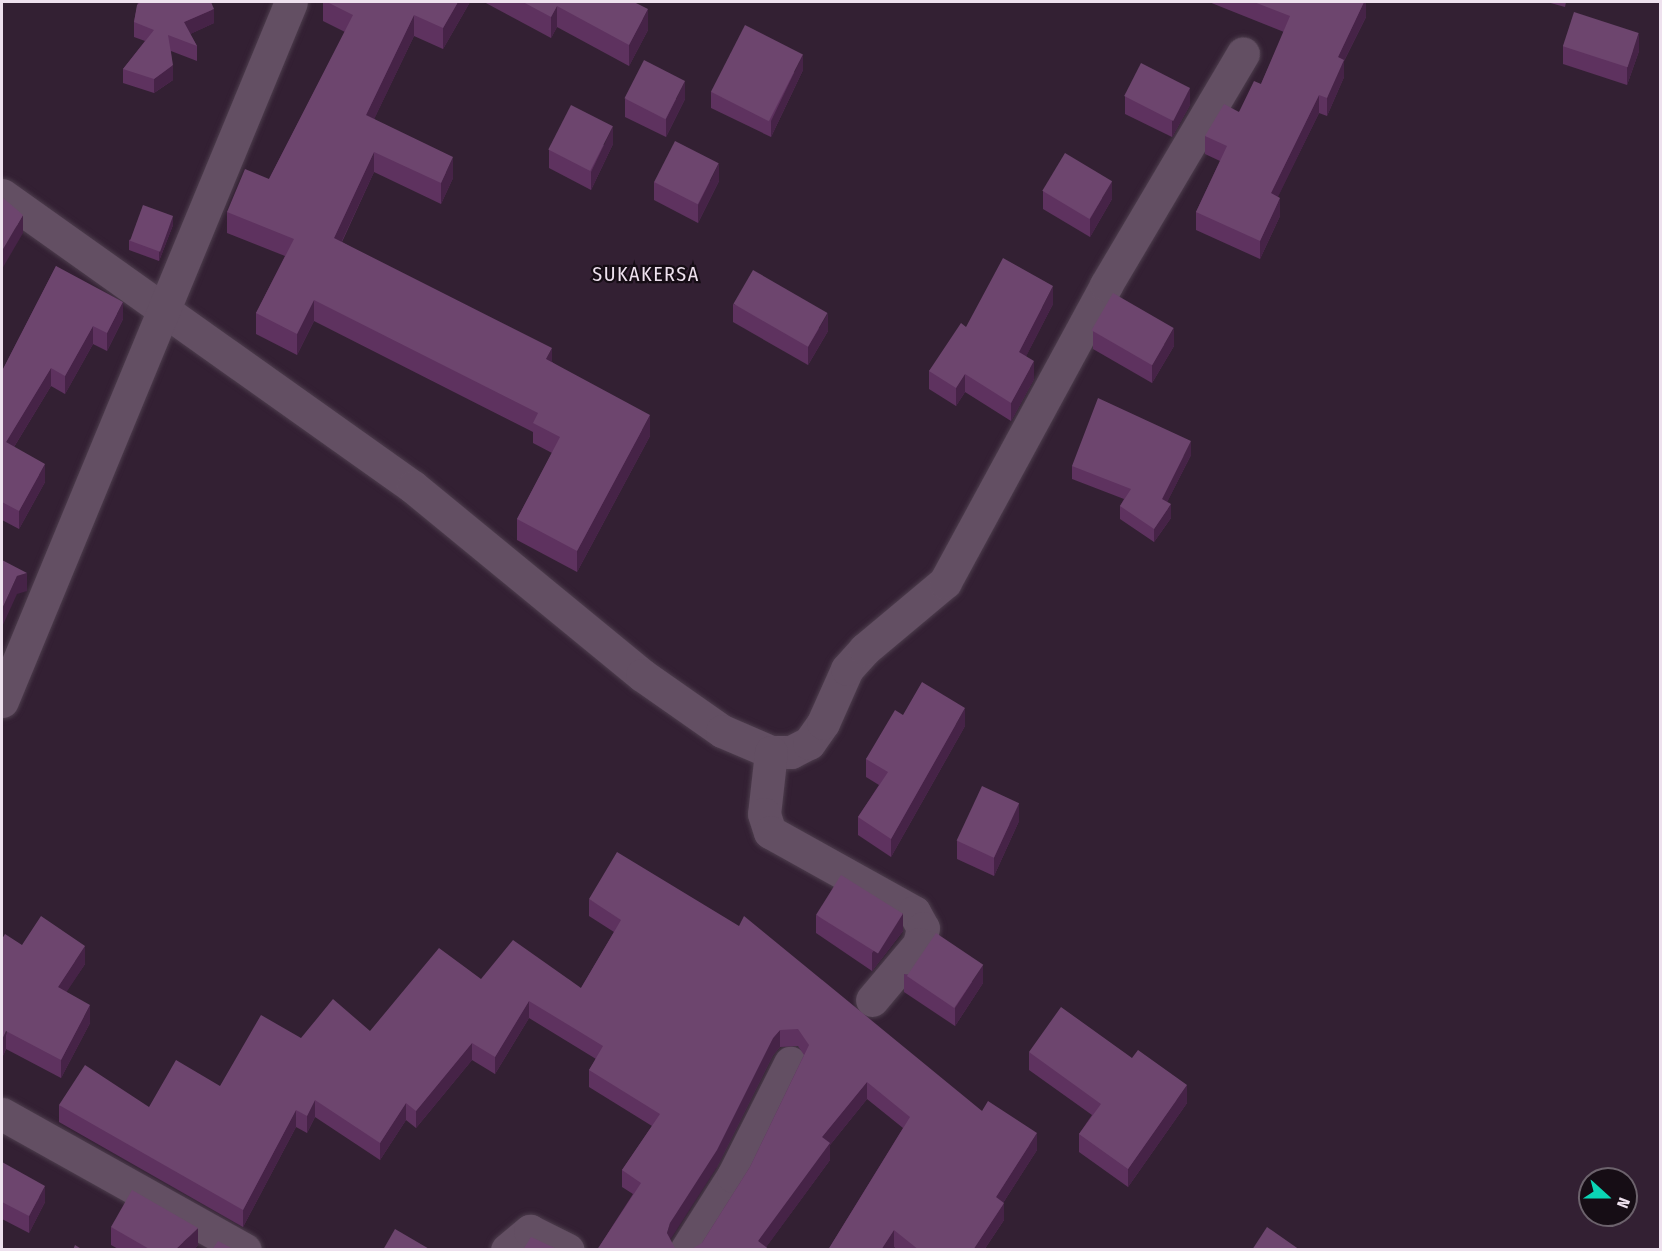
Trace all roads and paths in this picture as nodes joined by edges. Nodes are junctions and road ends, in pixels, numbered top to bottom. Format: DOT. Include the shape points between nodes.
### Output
graph roads {
  1 [pos="291,2"];
  2 [pos="1243,53"];
  3 [pos="2,195"];
  4 [pos="164,313"];
  5 [pos="2,701"];
  6 [pos="771,752"];
  7 [pos="872,1000"];
  8 [pos="790,1063"];
  9 [pos="2,1114"];
  10 [pos="245,1250"];
  11 [pos="507,1250"];
  12 [pos="568,1250"];
  13 [pos="686,1250"];
  1 -- 4 [label="street"];
  2 -- 6 [label="street" via="1106,285 945,582 847,669 808,743 791,752"];
  3 -- 4 [label="street"];
  4 -- 5 [label="street"];
  4 -- 6 [label="street" via="413,487 642,675 722,731"];
  6 -- 7 [label="street" via="764,814 770,832 914,912 923,928 919,944"];
  8 -- 13 [label="street" via="733,1176"];
  9 -- 10 [label="street"];
  11 -- 12 [label="street" via="530,1231"];
}
